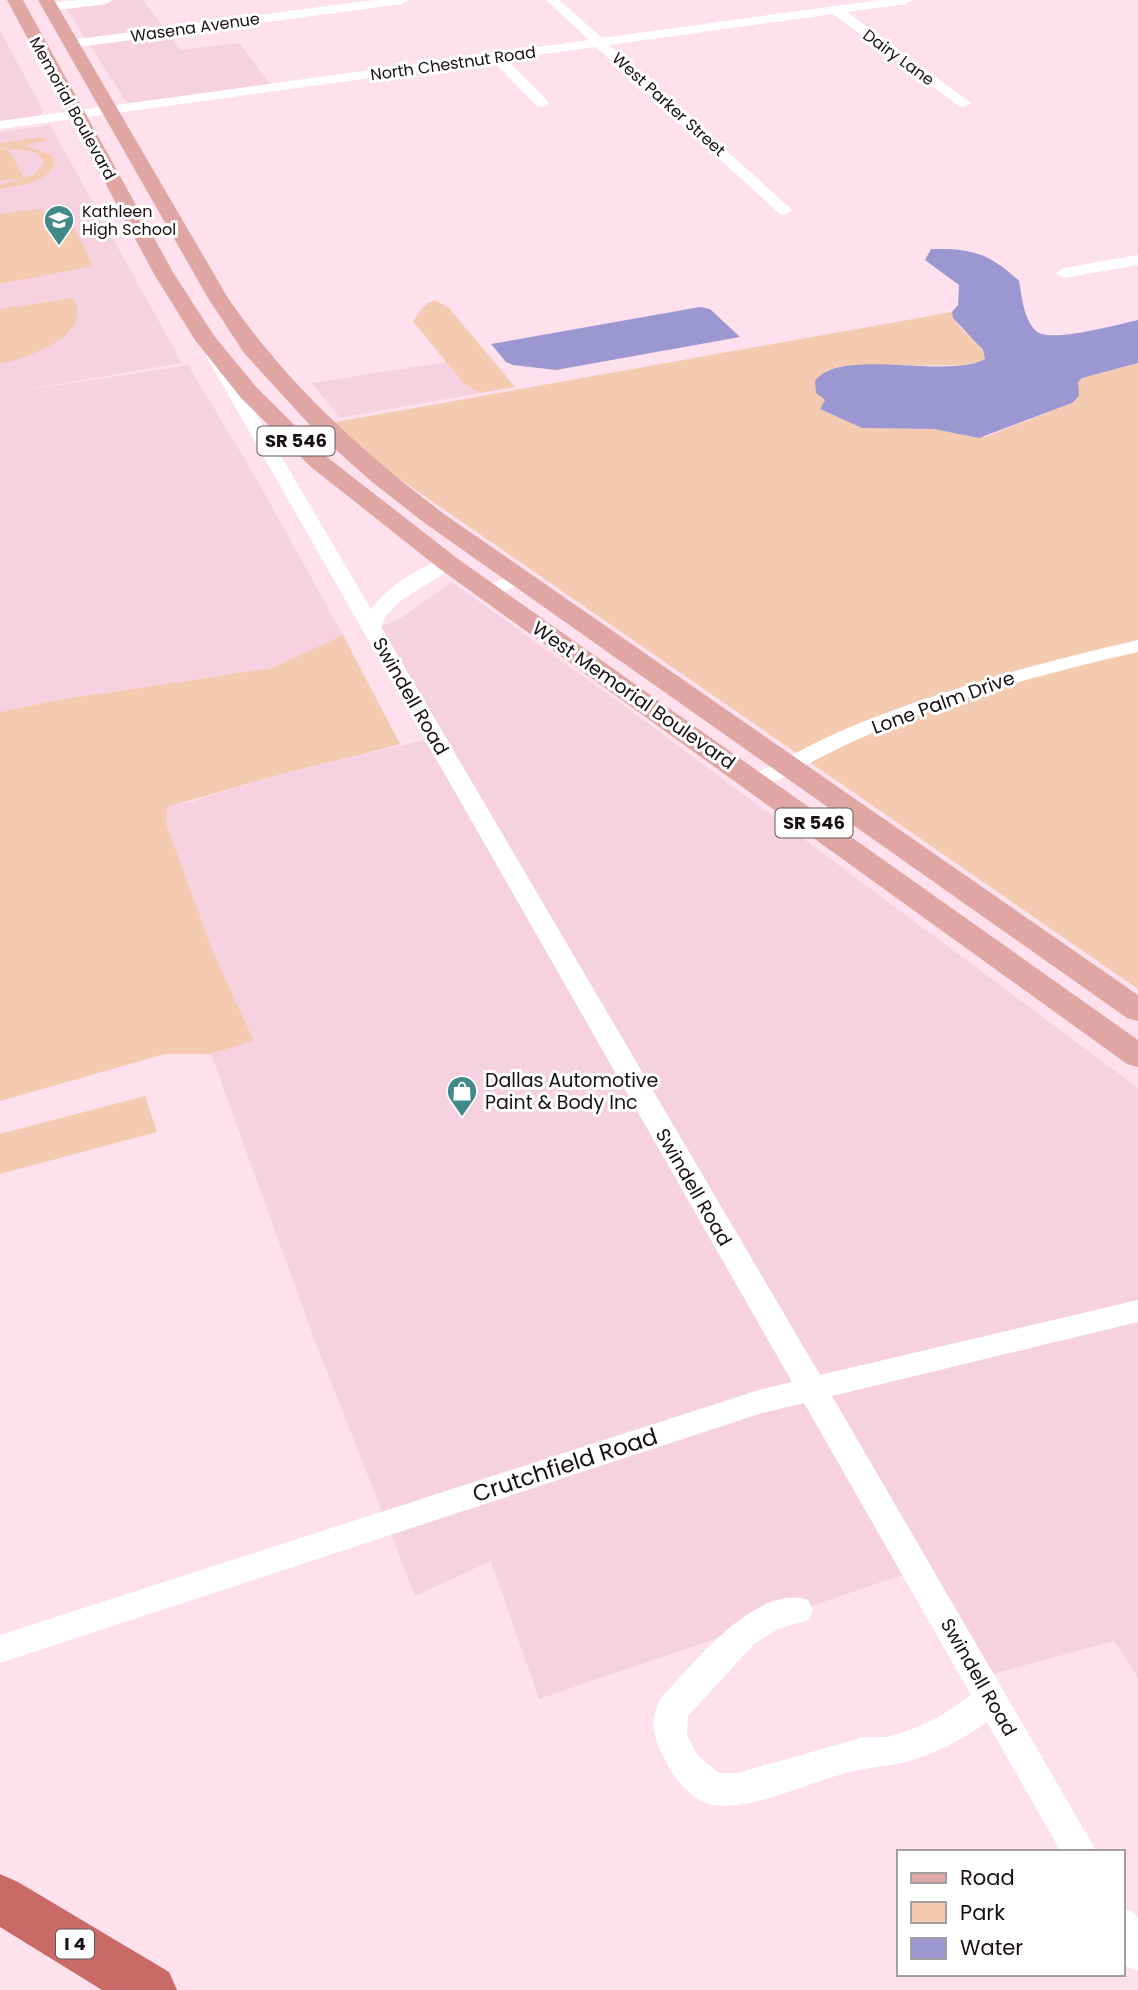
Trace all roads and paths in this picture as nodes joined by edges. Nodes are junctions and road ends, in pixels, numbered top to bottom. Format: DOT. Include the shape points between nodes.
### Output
graph roads {
  1 [pos="15,0"];
  2 [pos="106,0"];
  3 [pos="281,0"];
  4 [pos="402,0"];
  5 [pos="552,0"];
  6 [pos="896,1"];
  7 [pos="48,4"];
  8 [pos="762,6"];
  9 [pos="836,10"];
  10 [pos="292,14"];
  11 [pos="777,18"];
  12 [pos="600,43"];
  13 [pos="71,44"];
  14 [pos="497,57"];
  15 [pos="542,103"];
  16 [pos="964,103"];
  17 [pos="108,110"];
  18 [pos="76,114"];
  19 [pos="0,125"];
  20 [pos="785,211"];
  21 [pos="1138,260"];
  22 [pos="1065,273"];
  23 [pos="208,281"];
  24 [pos="173,289"];
  25 [pos="206,340"];
  26 [pos="435,519"];
  27 [pos="449,564"];
  28 [pos="520,578"];
  29 [pos="489,592"];
  30 [pos="351,593"];
  31 [pos="395,594"];
  32 [pos="371,628"];
  33 [pos="1138,646"];
  34 [pos="790,766"];
  35 [pos="756,782"];
  36 [pos="1138,1010"];
  37 [pos="1138,1056"];
  38 [pos="1138,1311"];
  39 [pos="809,1388"];
  40 [pos="797,1610"];
  41 [pos="0,1649"];
  42 [pos="993,1699"];
  43 [pos="1079,1850"];
  44 [pos="0,1899"];
  45 [pos="1124,1929"];
  46 [pos="1138,1953"];
  47 [pos="151,1990"];
  1 -- 7 [label="main road" via="30,6"];
  1 -- 18 [label="main road, Memorial Boulevard / SR 546"];
  2 -- 7 [label="street"];
  3 -- 10 [label="street"];
  4 -- 10 [label="street, Wasena Avenue"];
  5 -- 12 [label="street, West Parker Street"];
  6 -- 9 [label="street, North Chestnut Road"];
  7 -- 13 [label="main road, Memorial Boulevard / SR 546"];
  8 -- 11 [label="street"];
  9 -- 11 [label="street, North Chestnut Road"];
  9 -- 16 [label="street, Dairy Lane"];
  10 -- 13 [label="street, Wasena Avenue"];
  11 -- 12 [label="street, North Chestnut Road"];
  12 -- 14 [label="street, North Chestnut Road"];
  12 -- 20 [label="street, West Parker Street"];
  13 -- 17 [label="main road, Memorial Boulevard / SR 546"];
  14 -- 15 [label="street"];
  14 -- 17 [label="street, North Chestnut Road"];
  17 -- 18 [label="street, North Chestnut Road"];
  17 -- 23 [label="main road, Memorial Boulevard / SR 546"];
  18 -- 19 [label="street, North Chestnut Road"];
  18 -- 24 [label="main road, Memorial Boulevard / SR 546"];
  21 -- 22 [label="street"];
  23 -- 26 [label="main road, West Memorial Boulevard / SR 546" via="252,348 312,416"];
  24 -- 25 [label="main road, West Memorial Boulevard / SR 546"];
  25 -- 27 [label="main road, West Memorial Boulevard / SR 546" via="249,393 319,462"];
  25 -- 30 [label="street, Swindell Road"];
  26 -- 27 [label="main road" via="450,543"];
  26 -- 28 [label="main road, West Memorial Boulevard / SR 546"];
  27 -- 29 [label="main road, West Memorial Boulevard / SR 546"];
  27 -- 31 [label="street"];
  28 -- 29 [label="street"];
  28 -- 34 [label="main road, West Memorial Boulevard / SR 546"];
  29 -- 35 [label="main road, West Memorial Boulevard / SR 546"];
  30 -- 31 [label="street" via="372,599"];
  30 -- 32 [label="street, Swindell Road"];
  31 -- 32 [label="street" via="376,612"];
  32 -- 39 [label="street, Swindell Road"];
  33 -- 34 [label="street, Lone Palm Drive" via="961,692 846,737"];
  34 -- 35 [label="street, Lone Palm Drive"];
  34 -- 36 [label="main road, West Memorial Boulevard / SR 546"];
  35 -- 37 [label="main road, West Memorial Boulevard / SR 546"];
  38 -- 39 [label="street, Crutchfield Road"];
  39 -- 41 [label="street, Crutchfield Road"];
  39 -- 42 [label="street, Swindell Road"];
  40 -- 42 [label="street" via="769,1618 743,1634 672,1710 670,1736 686,1767 713,1789 738,1789 864,1753 908,1747 951,1728"];
  42 -- 43 [label="street, Swindell Road"];
  44 -- 47 [label="highway, I 4"];
  45 -- 46 [label="street"];
}
